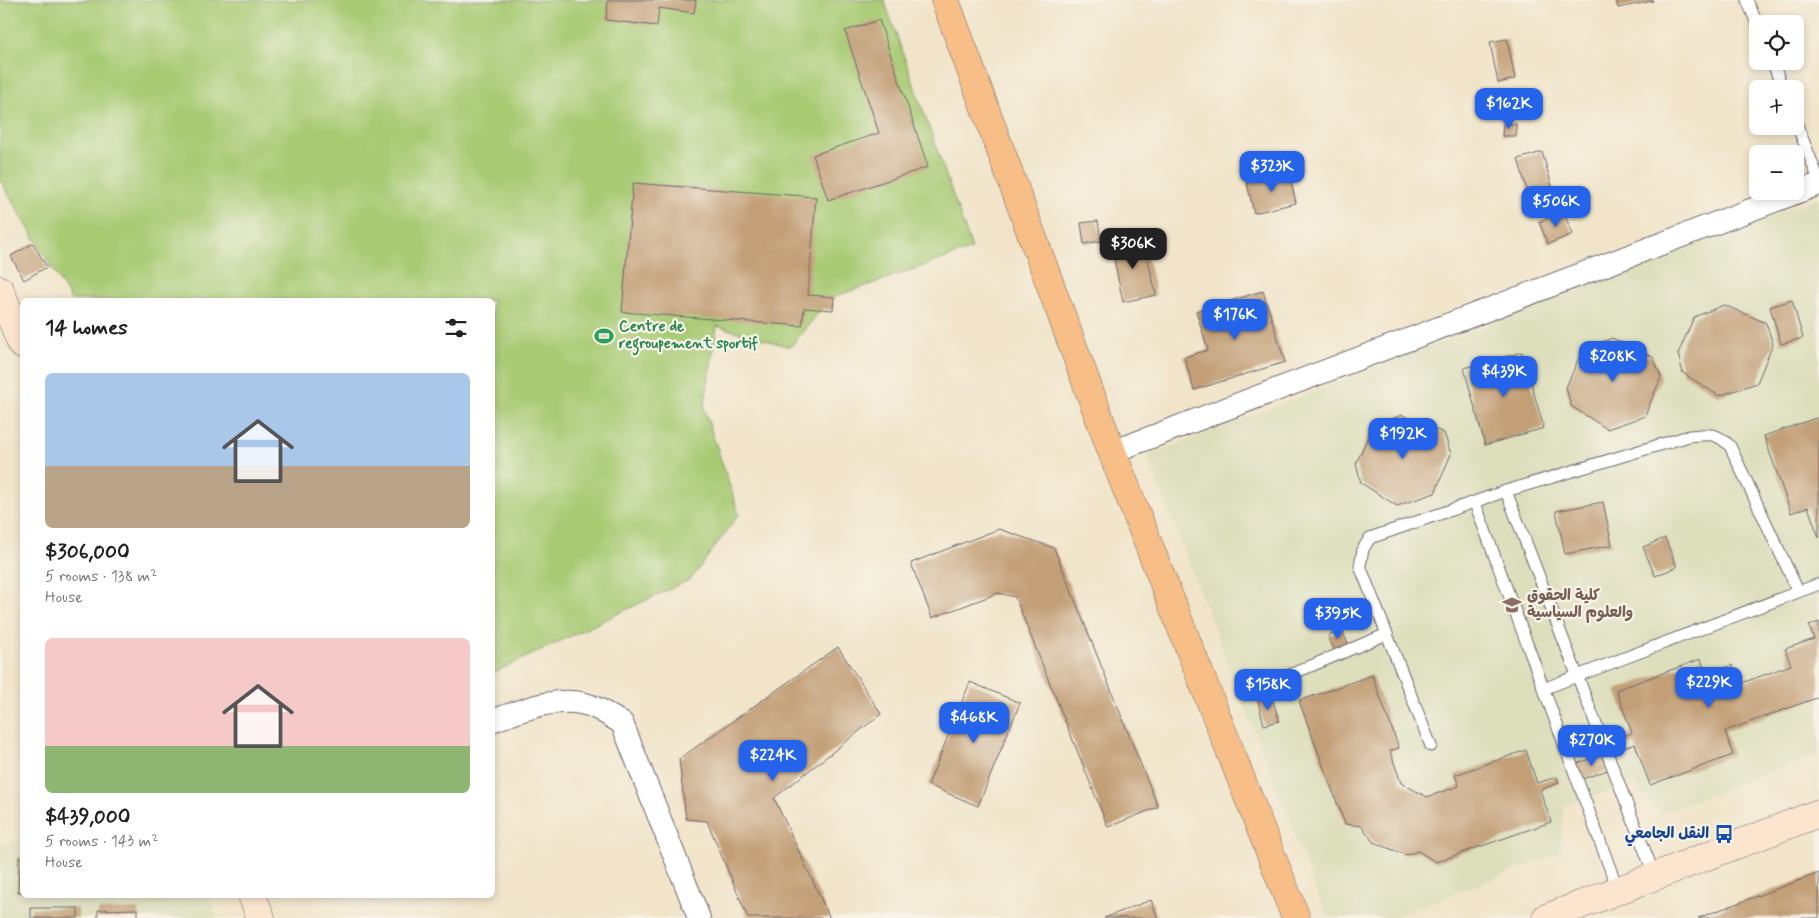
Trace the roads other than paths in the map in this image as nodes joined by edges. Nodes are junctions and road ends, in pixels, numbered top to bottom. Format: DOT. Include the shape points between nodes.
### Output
graph roads {
  1 [pos="945,0"];
  2 [pos="1747,0"];
  3 [pos="1753,15"];
  4 [pos="1801,135"];
  5 [pos="1819,182"];
  6 [pos="0,290"];
  7 [pos="20,340"];
  8 [pos="1112,452"];
  9 [pos="1506,491"];
  10 [pos="1474,503"];
  11 [pos="1819,584"];
  12 [pos="1798,591"];
  13 [pos="1387,634"];
  14 [pos="1577,677"];
  15 [pos="1275,680"];
  16 [pos="1543,689"];
  17 [pos="495,720"];
  18 [pos="1431,746"];
  19 [pos="1819,813"];
  20 [pos="1655,877"];
  21 [pos="1618,890"];
  22 [pos="253,898"];
  23 [pos="261,918"];
  24 [pos="700,918"];
  25 [pos="1296,918"];
  26 [pos="1546,918"];
  1 -- 8 [label="main road"];
  2 -- 3 [label="lane"];
  4 -- 5 [label="lane"];
  5 -- 8 [label="street"];
  6 -- 7 [label="main road"];
  8 -- 25 [label="main road"];
  9 -- 10 [label="lane"];
  9 -- 12 [label="lane" via="1689,436 1708,434 1722,437 1741,466"];
  9 -- 14 [label="lane"];
  10 -- 13 [label="lane" via="1370,538 1363,549 1360,566"];
  10 -- 16 [label="lane"];
  11 -- 12 [label="lane"];
  12 -- 14 [label="lane"];
  13 -- 15 [label="lane"];
  13 -- 18 [label="lane"];
  14 -- 16 [label="lane"];
  14 -- 20 [label="lane"];
  16 -- 21 [label="lane"];
  17 -- 24 [label="street" via="539,704 571,702 597,708 622,724"];
  19 -- 20 [label="main road"];
  20 -- 21 [label="main road"];
  21 -- 26 [label="main road"];
  22 -- 23 [label="main road"];
}
